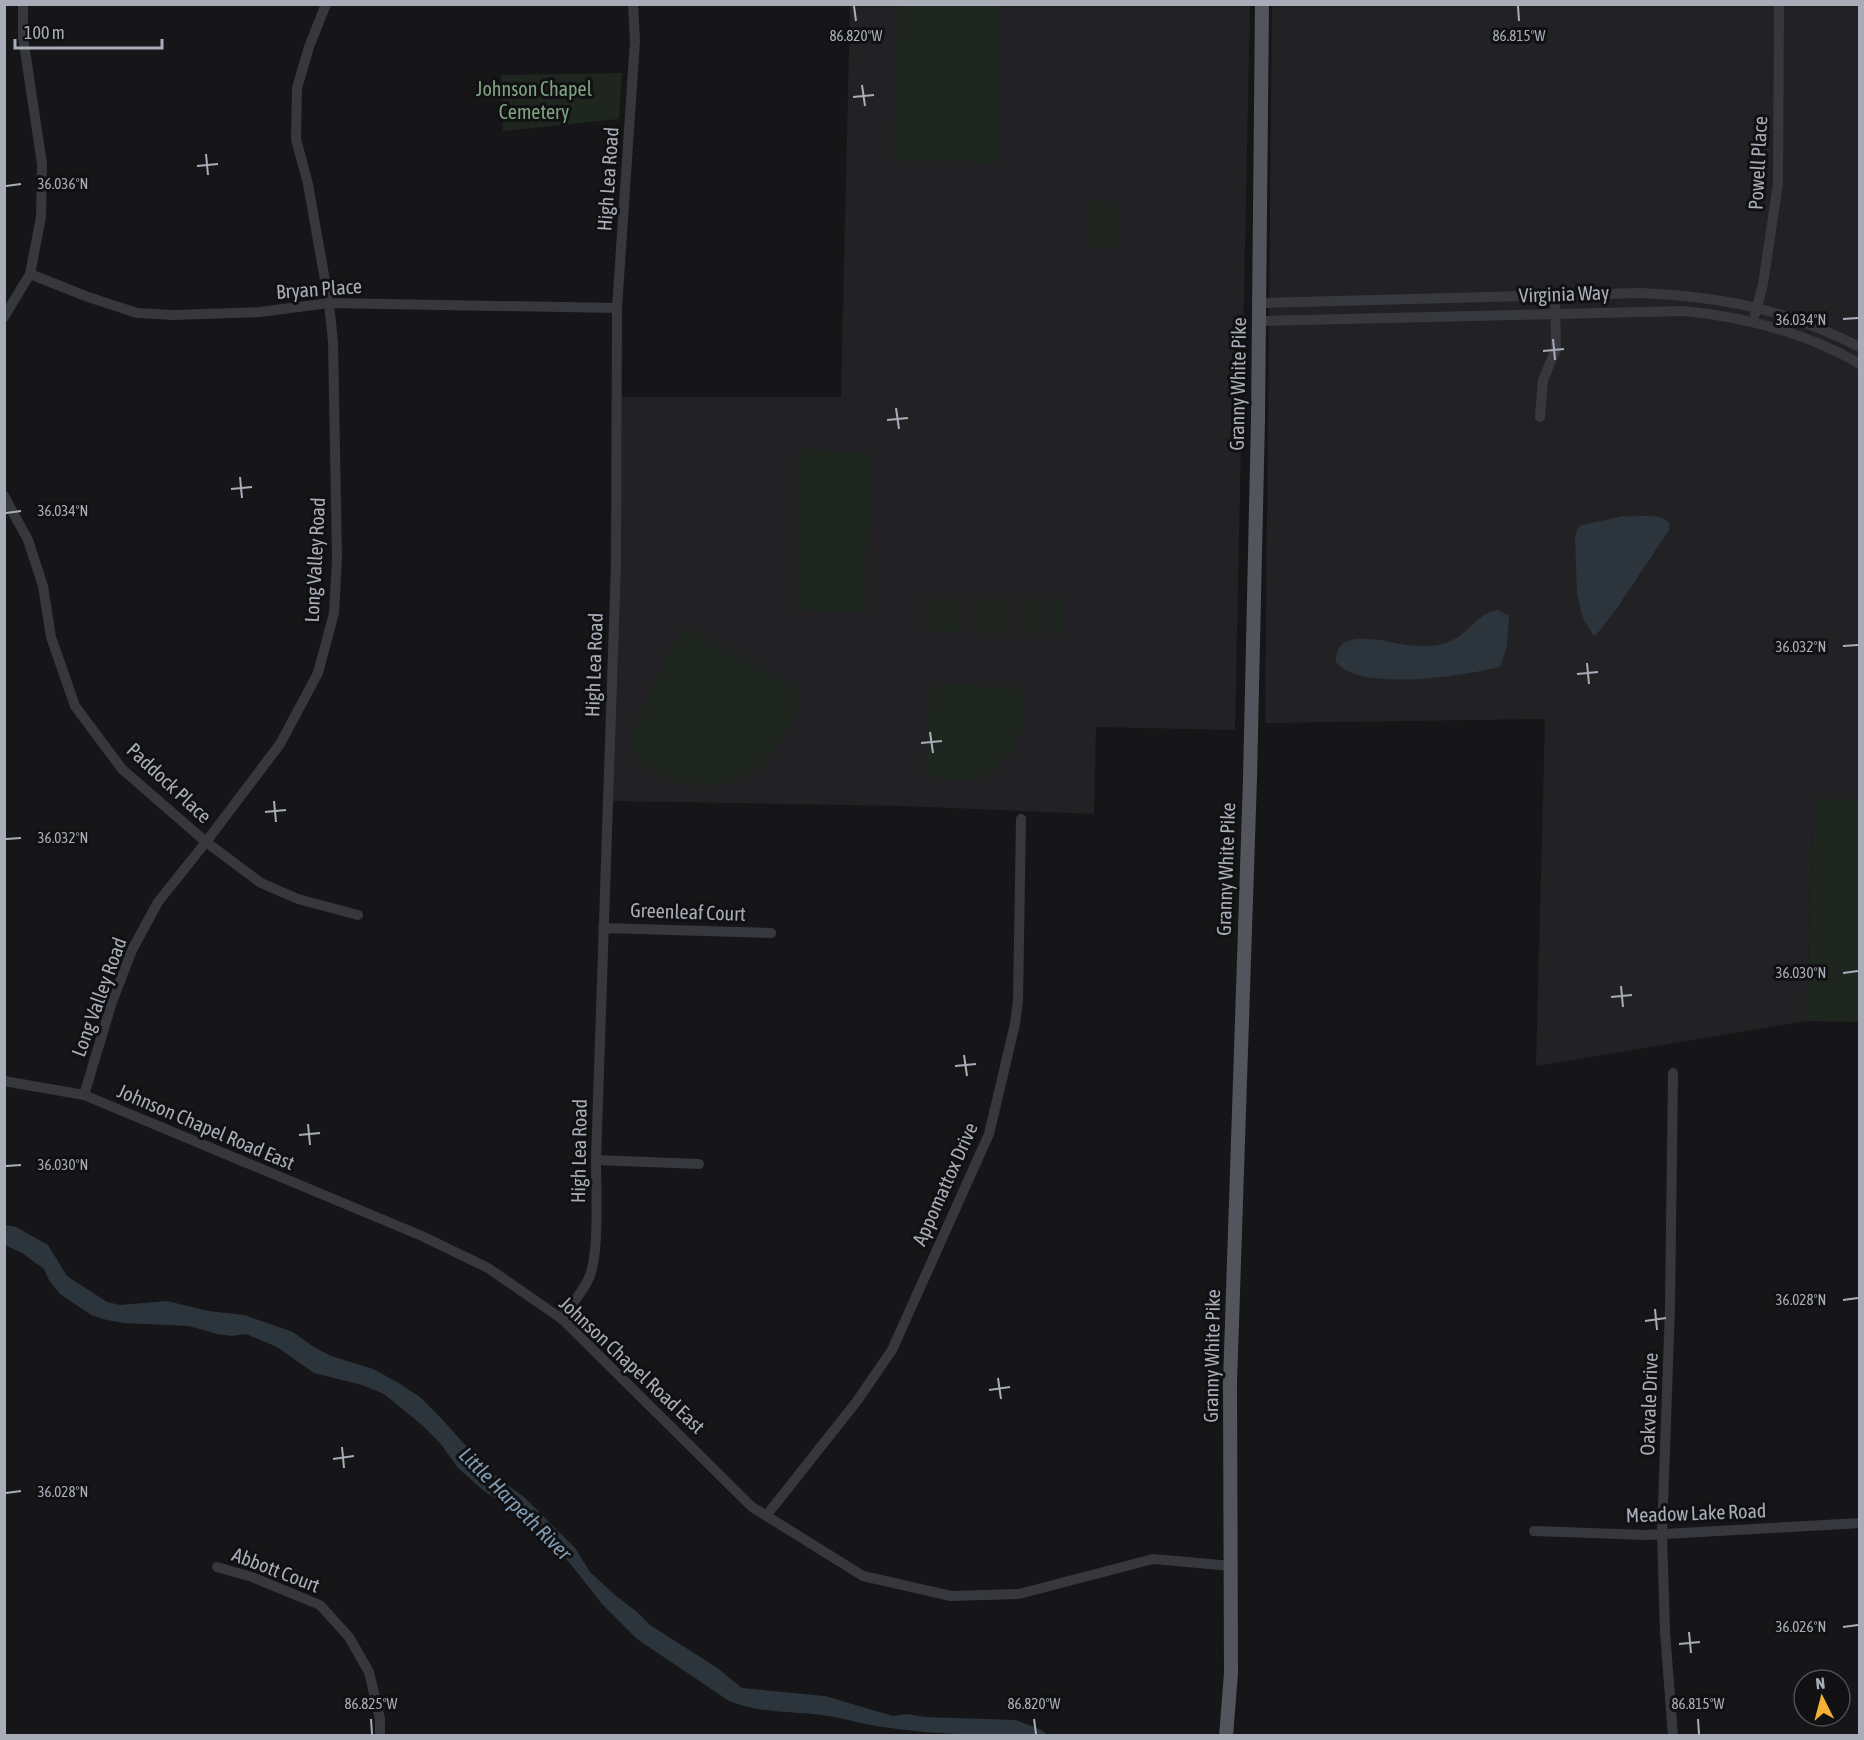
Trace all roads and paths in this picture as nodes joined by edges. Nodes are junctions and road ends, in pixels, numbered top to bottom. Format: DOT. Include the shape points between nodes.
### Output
graph roads {
  1 [pos="23,4"];
  2 [pos="326,4"];
  3 [pos="633,4"];
  4 [pos="1262,4"];
  5 [pos="1779,4"];
  6 [pos="30,274"];
  7 [pos="1555,296"];
  8 [pos="329,303"];
  9 [pos="1259,303"];
  10 [pos="1757,307"];
  11 [pos="617,308"];
  12 [pos="1556,313"];
  13 [pos="4,316"];
  14 [pos="1259,321"];
  15 [pos="1753,321"];
  16 [pos="1860,347"];
  17 [pos="1860,364"];
  18 [pos="1540,417"];
  19 [pos="4,496"];
  20 [pos="1021,819"];
  21 [pos="206,842"];
  22 [pos="358,915"];
  23 [pos="603,928"];
  24 [pos="771,933"];
  25 [pos="1673,1073"];
  26 [pos="4,1081"];
  27 [pos="84,1095"];
  28 [pos="596,1160"];
  29 [pos="699,1164"];
  30 [pos="562,1319"];
  31 [pos="766,1516"];
  32 [pos="1860,1523"];
  33 [pos="1534,1531"];
  34 [pos="1662,1534"];
  35 [pos="1232,1566"];
  36 [pos="217,1567"];
  37 [pos="380,1736"];
  38 [pos="1226,1736"];
  39 [pos="1673,1736"];
  1 -- 6 [label="street" via="22,37 42,164 41,217"];
  2 -- 8 [label="street, Long Valley Road" via="297,88 296,139"];
  3 -- 11 [label="street, High Lea Road"];
  4 -- 9 [label="main road, Granny White Pike"];
  5 -- 10 [label="street, Powell Place" via="1778,183"];
  6 -- 8 [label="street, Bryan Place" via="136,313 260,312"];
  6 -- 13 [label="street"];
  7 -- 9 [label="street, Virginia Way"];
  7 -- 10 [label="street, Virginia Way" via="1687,295"];
  7 -- 12 [label="street"];
  8 -- 11 [label="street, Bryan Place"];
  8 -- 21 [label="street, Long Valley Road" via="335,409 334,613 318,673 280,744"];
  9 -- 14 [label="main road, Granny White Pike"];
  10 -- 15 [label="street, Powell Place"];
  10 -- 16 [label="street, Virginia Way"];
  11 -- 23 [label="street, High Lea Road" via="616,563"];
  12 -- 14 [label="street, Virginia Way"];
  12 -- 15 [label="street, Virginia Way" via="1684,310"];
  12 -- 18 [label="street" via="1556,349 1543,380"];
  14 -- 35 [label="main road, Granny White Pike" via="1250,778 1230,1383"];
  15 -- 17 [label="street, Virginia Way" via="1806,338"];
  19 -- 21 [label="street, Paddock Place" via="28,540 43,586 51,637 75,706 123,769"];
  20 -- 31 [label="street, Appomattox Drive" via="1018,1000 989,1134 892,1350"];
  21 -- 22 [label="street, Paddock Place" via="261,883 298,899"];
  21 -- 27 [label="street, Long Valley Road" via="158,902 132,950"];
  23 -- 24 [label="street, Greenleaf Court"];
  23 -- 28 [label="street, High Lea Road"];
  25 -- 34 [label="street, Oakvale Drive"];
  26 -- 27 [label="street, Johnson Chapel Road East"];
  27 -- 30 [label="street, Johnson Chapel Road East" via="422,1236 488,1268"];
  28 -- 29 [label="street"];
  28 -- 30 [label="street, High Lea Road" via="594,1253 589,1279"];
  30 -- 31 [label="street, Johnson Chapel Road East" via="752,1507"];
  31 -- 35 [label="street, Johnson Chapel Road East" via="863,1576 951,1596 1019,1594 1153,1559"];
  32 -- 34 [label="street, Meadow Lake Road"];
  33 -- 34 [label="street, Meadow Lake Road"];
  34 -- 39 [label="street, Oakvale Drive"];
  35 -- 38 [label="main road, Granny White Pike"];
  36 -- 37 [label="street, Abbott Court" via="320,1605 349,1637 369,1672"];
}
